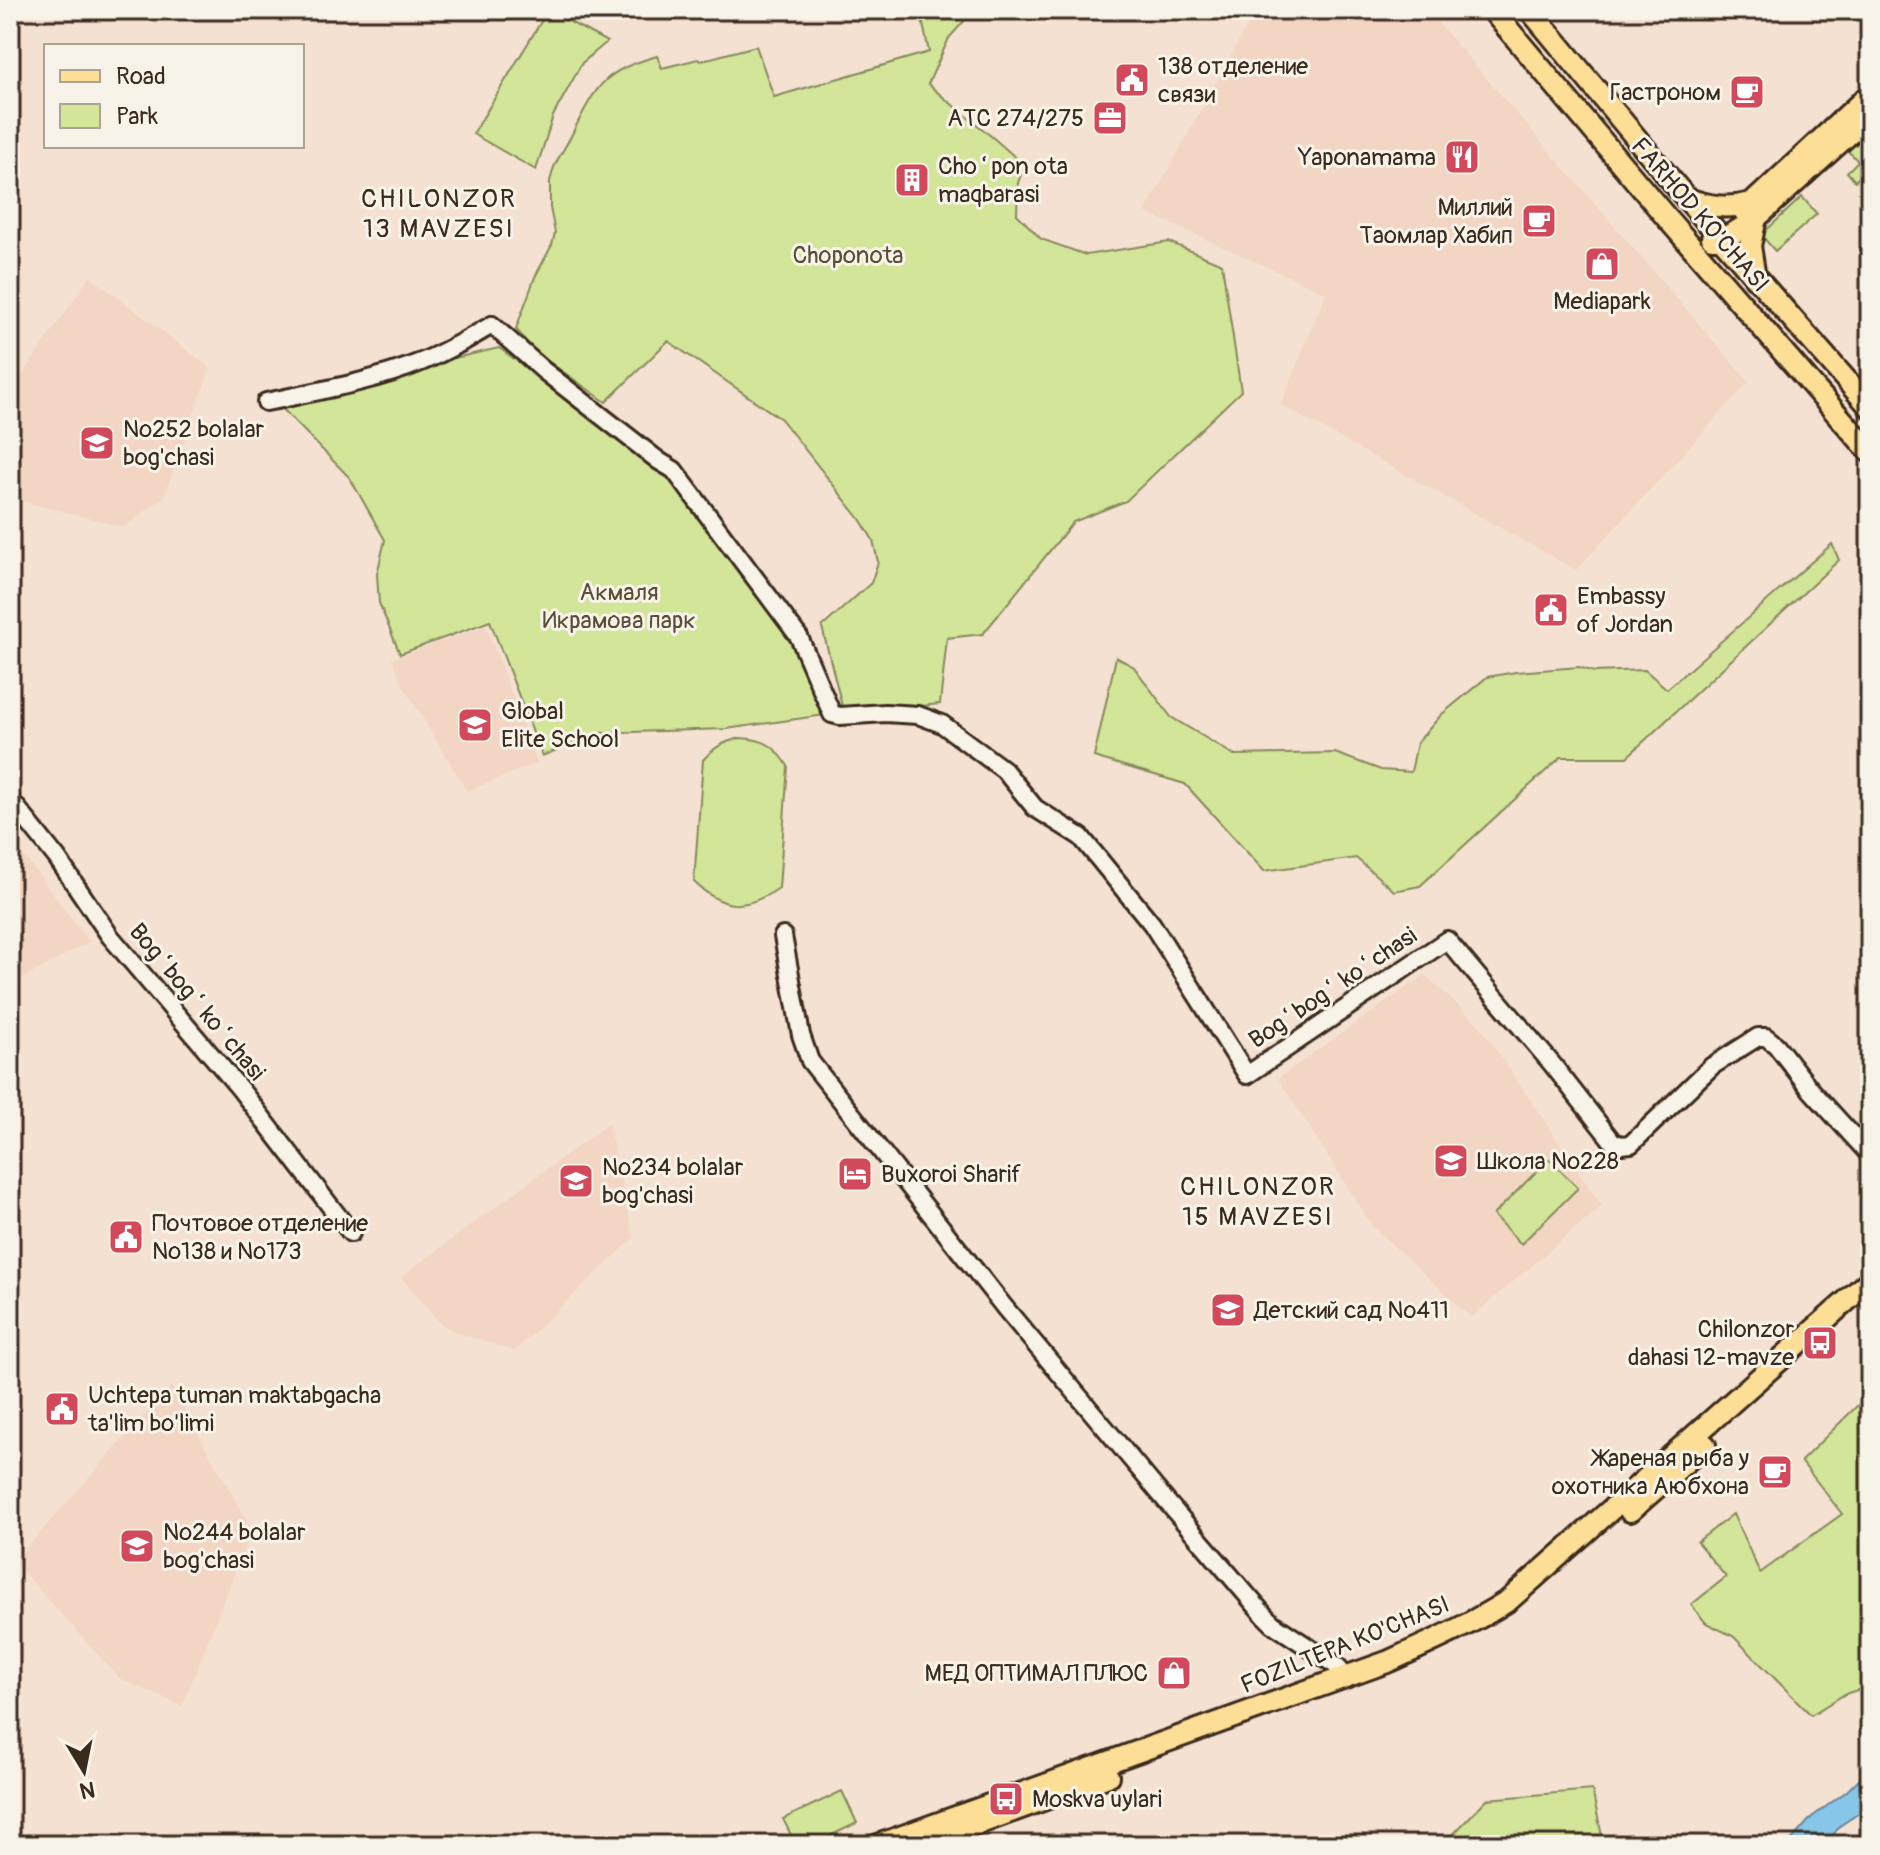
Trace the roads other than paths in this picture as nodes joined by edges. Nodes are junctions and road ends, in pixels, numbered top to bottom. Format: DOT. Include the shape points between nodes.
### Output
graph roads {
  1 [pos="1492,10"];
  2 [pos="1530,10"];
  3 [pos="1870,94"];
  4 [pos="1870,115"];
  5 [pos="1686,198"];
  6 [pos="1754,211"];
  7 [pos="1666,217"];
  8 [pos="1721,238"];
  9 [pos="1755,278"];
  10 [pos="1723,283"];
  11 [pos="266,402"];
  12 [pos="1870,407"];
  13 [pos="1870,452"];
  14 [pos="10,799"];
  15 [pos="783,936"];
  16 [pos="1870,1155"];
  17 [pos="351,1233"];
  18 [pos="1870,1280"];
  19 [pos="1870,1298"];
  20 [pos="1349,1682"];
  21 [pos="878,1845"];
  22 [pos="920,1845"];
  1 -- 7 [label="main road, FARHOD KO'CHASI"];
  2 -- 5 [label="main road, FARHOD KO'CHASI"];
  3 -- 6 [label="main road"];
  4 -- 6 [label="main road"];
  5 -- 6 [label="main road"];
  5 -- 8 [label="main road, FARHOD KO'CHASI"];
  6 -- 8 [label="main road" via="1738,232"];
  6 -- 9 [label="main road" via="1750,246"];
  7 -- 8 [label="main road"];
  7 -- 10 [label="main road, FARHOD KO'CHASI"];
  8 -- 9 [label="main road, FARHOD KO'CHASI"];
  8 -- 10 [label="main road"];
  9 -- 12 [label="main road, FARHOD KO'CHASI"];
  10 -- 13 [label="main road, FARHOD KO'CHASI"];
  11 -- 16 [label="street, Bogʻbogʻ koʻchasi" via="418,363 492,325 674,470 799,637 832,714 918,715 942,724 1004,770 1035,808 1081,837 1152,924 1247,1075 1447,940 1613,1142 1631,1144 1712,1066 1766,1037"];
  14 -- 17 [label="street, Bogʻbogʻ koʻchasi" via="110,936 240,1089"];
  15 -- 20 [label="street" via="810,1061 1005,1308 1265,1616 1337,1666"];
  18 -- 20 [label="main road, FOZILTEPA KO'CHASI" via="1509,1600"];
  19 -- 20 [label="main road, FOZILTEPA KO'CHASI" via="1516,1607 1457,1641"];
  20 -- 21 [label="main road, FOZILTEPA KO'CHASI"];
  20 -- 22 [label="main road, FOZILTEPA KO'CHASI"];
}
